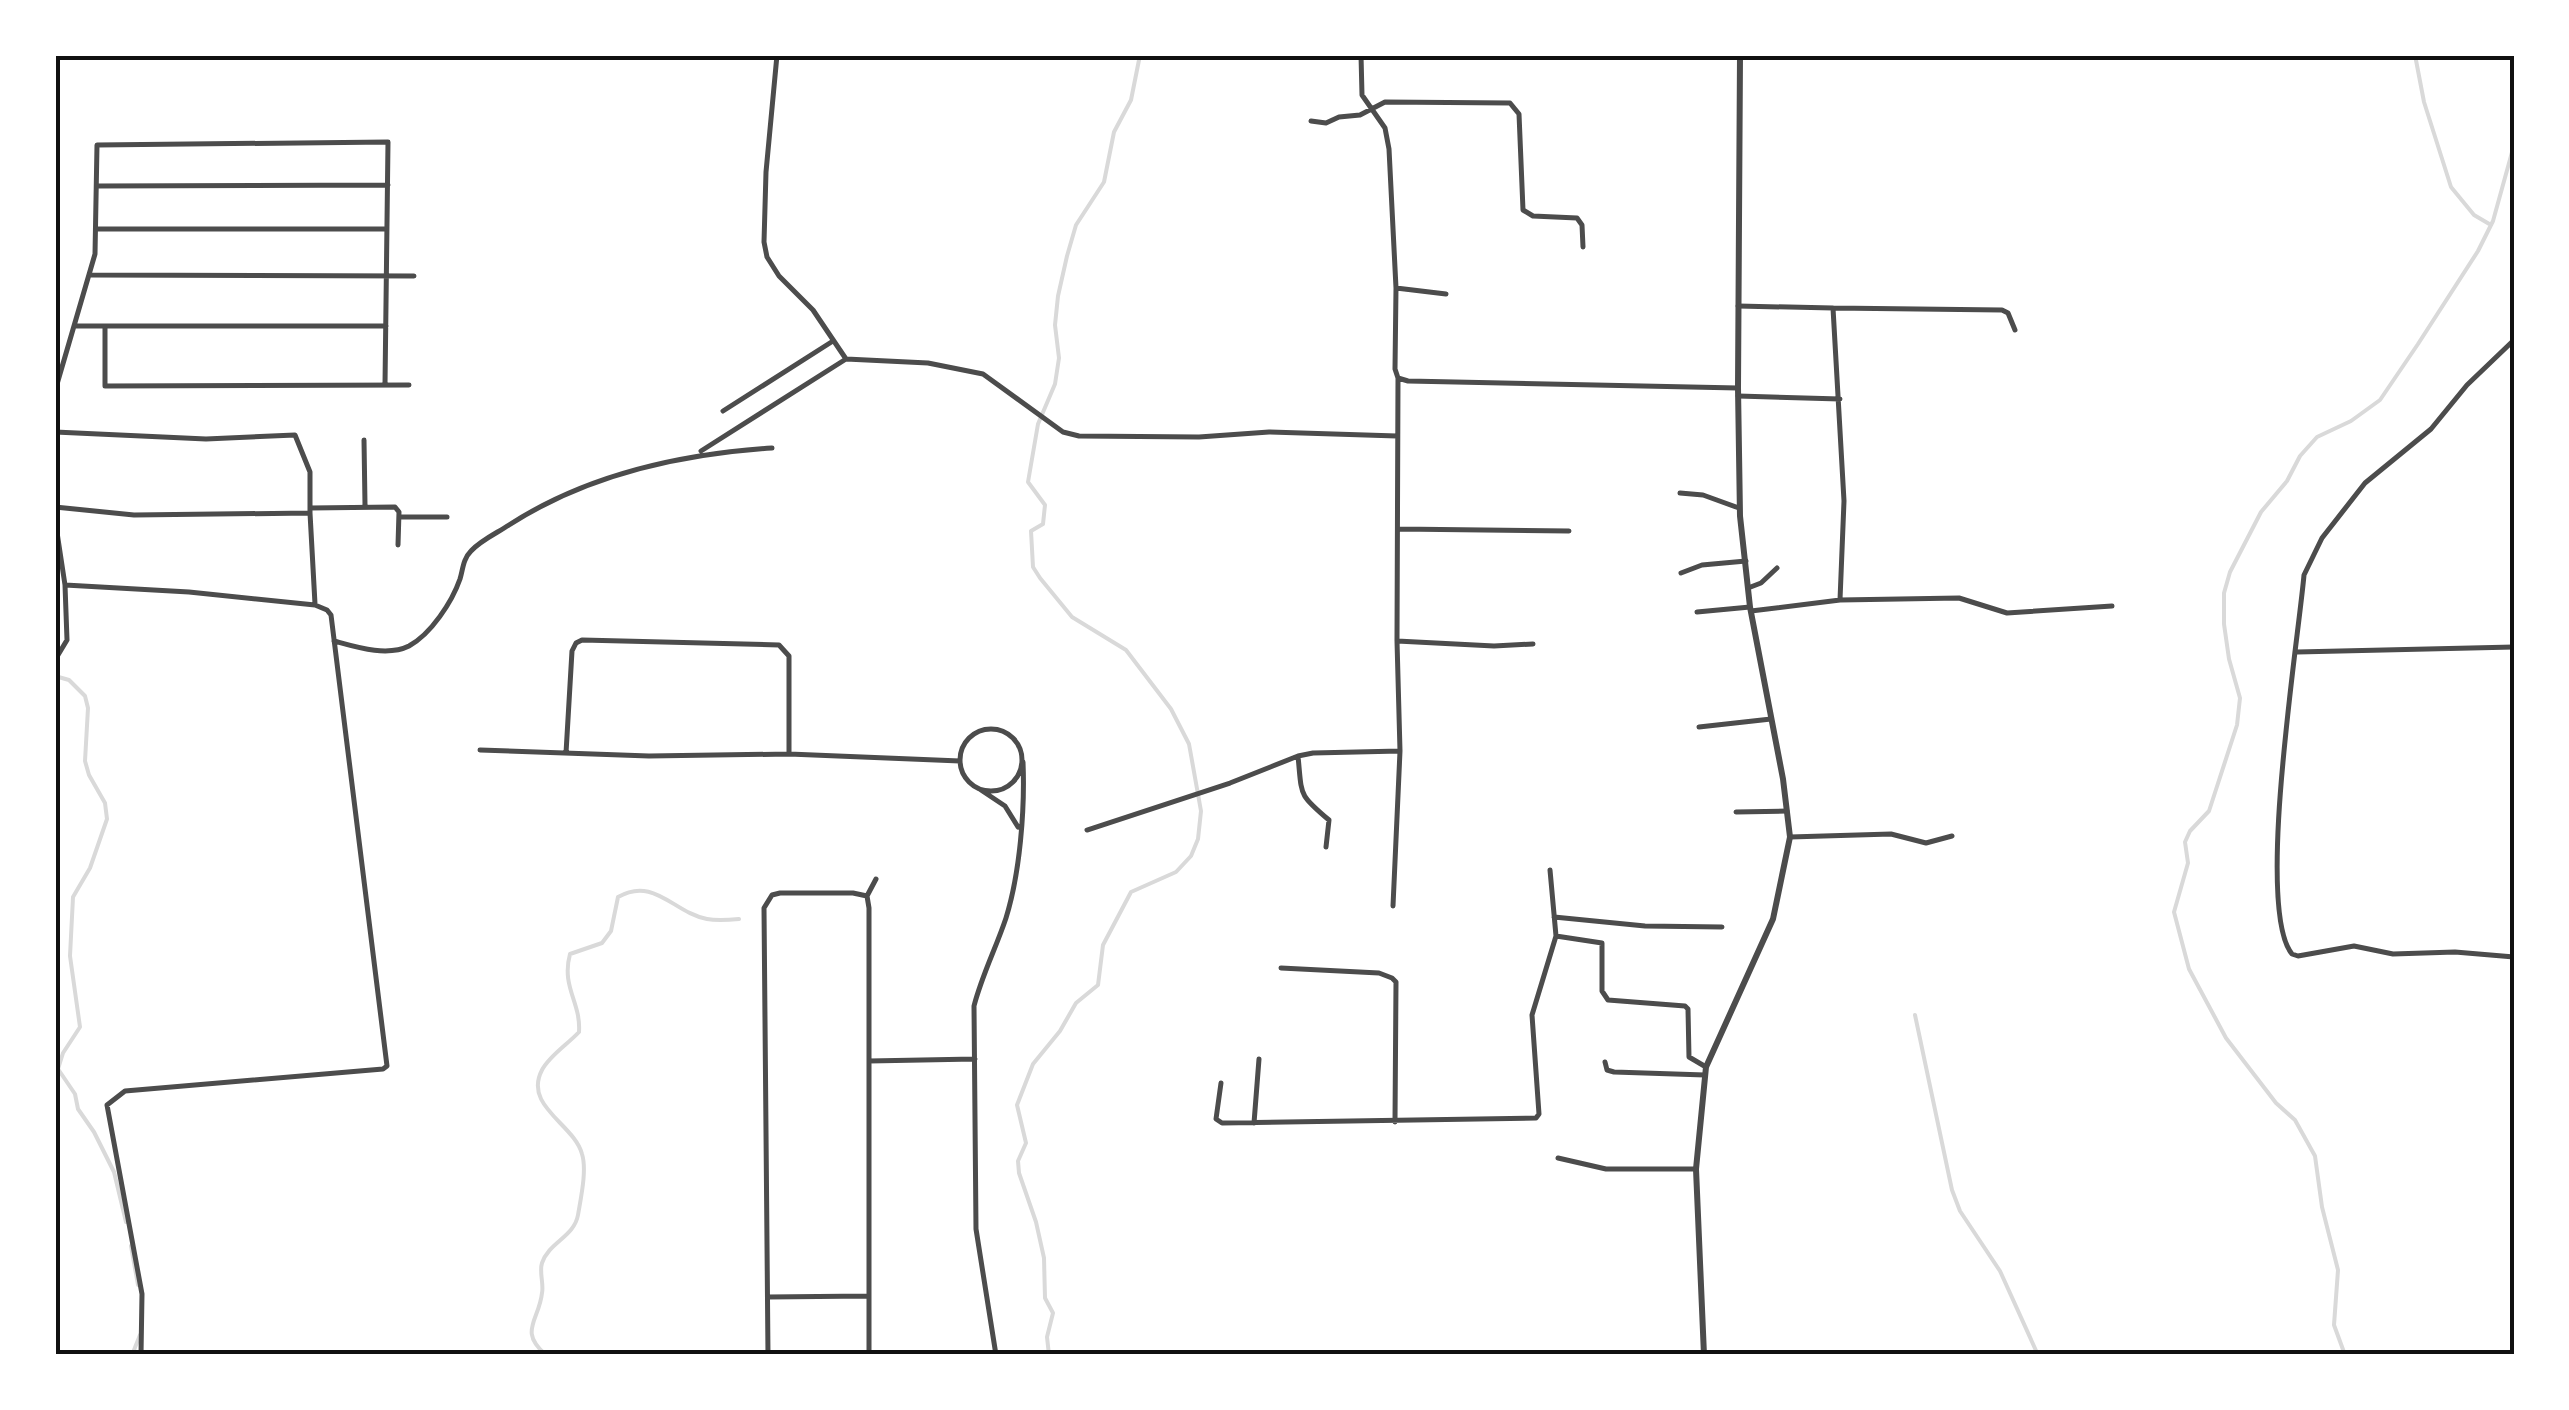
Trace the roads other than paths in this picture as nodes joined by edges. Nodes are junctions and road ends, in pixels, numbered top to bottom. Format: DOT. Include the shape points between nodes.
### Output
graph roads {
  1 [pos="777,55"];
  2 [pos="1361,55"];
  3 [pos="1740,55"];
  4 [pos="1370,110"];
  5 [pos="1311,121"];
  6 [pos="388,185"];
  7 [pos="97,186"];
  8 [pos="387,228"];
  9 [pos="96,229"];
  10 [pos="1582,247"];
  11 [pos="92,274"];
  12 [pos="387,276"];
  13 [pos="414,276"];
  14 [pos="1396,288"];
  15 [pos="1446,294"];
  16 [pos="1738,306"];
  17 [pos="1833,308"];
  18 [pos="76,326"];
  19 [pos="106,326"];
  20 [pos="386,326"];
  21 [pos="2015,330"];
  22 [pos="2514,340"];
  23 [pos="832,341"];
  24 [pos="846,359"];
  25 [pos="1398,378"];
  26 [pos="386,385"];
  27 [pos="410,385"];
  28 [pos="55,391"];
  29 [pos="1738,392"];
  30 [pos="1840,400"];
  31 [pos="723,411"];
  32 [pos="55,432"];
  33 [pos="1397,436"];
  34 [pos="364,440"];
  35 [pos="772,448"];
  36 [pos="694,456"];
  37 [pos="1680,493"];
  38 [pos="366,505"];
  39 [pos="55,507"];
  40 [pos="1740,509"];
  41 [pos="310,510"];
  42 [pos="447,517"];
  43 [pos="398,518"];
  44 [pos="55,519"];
  45 [pos="1398,529"];
  46 [pos="1569,531"];
  47 [pos="398,545"];
  48 [pos="1746,561"];
  49 [pos="1777,568"];
  50 [pos="1680,573"];
  51 [pos="65,584"];
  52 [pos="1748,588"];
  53 [pos="1840,600"];
  54 [pos="315,605"];
  55 [pos="2112,606"];
  56 [pos="1750,609"];
  57 [pos="1697,612"];
  58 [pos="334,641"];
  59 [pos="1397,641"];
  60 [pos="1533,644"];
  61 [pos="2514,647"];
  62 [pos="2297,652"];
  63 [pos="55,660"];
  64 [pos="1772,718"];
  65 [pos="1699,727"];
  66 [pos="480,750"];
  67 [pos="1400,752"];
  68 [pos="566,753"];
  69 [pos="789,754"];
  70 [pos="1298,756"];
  71 [pos="960,761"];
  72 [pos="1022,762"];
  73 [pos="978,788"];
  74 [pos="1786,811"];
  75 [pos="1736,812"];
  76 [pos="1019,830"];
  77 [pos="1087,830"];
  78 [pos="1952,836"];
  79 [pos="1790,837"];
  80 [pos="1326,847"];
  81 [pos="1550,870"];
  82 [pos="876,879"];
  83 [pos="867,896"];
  84 [pos="1393,906"];
  85 [pos="1554,917"];
  86 [pos="1722,927"];
  87 [pos="1556,936"];
  88 [pos="2514,956"];
  89 [pos="1282,968"];
  90 [pos="975,1059"];
  91 [pos="1260,1059"];
  92 [pos="869,1061"];
  93 [pos="1605,1062"];
  94 [pos="1705,1070"];
  95 [pos="1222,1083"];
  96 [pos="1395,1122"];
  97 [pos="1254,1123"];
  98 [pos="1558,1158"];
  99 [pos="1696,1169"];
  100 [pos="868,1296"];
  101 [pos="768,1298"];
  102 [pos="141,1355"];
  103 [pos="768,1355"];
  104 [pos="869,1355"];
  105 [pos="996,1355"];
  106 [pos="1704,1355"];
  1 -- 23 [label="street" via="764,242 779,276"];
  2 -- 4 [label="street" via="1361,90"];
  3 -- 16 [label="street"];
  4 -- 5 [label="street"];
  4 -- 10 [label="street" via="1390,102 1513,105 1523,210 1578,219"];
  4 -- 14 [label="street" via="1388,138"];
  6 -- 7 [label="street"];
  6 -- 7 [label="street" via="388,142 369,142 97,145"];
  6 -- 8 [label="street"];
  7 -- 9 [label="street"];
  8 -- 9 [label="street"];
  8 -- 12 [label="street"];
  9 -- 11 [label="street"];
  11 -- 12 [label="street"];
  11 -- 18 [label="street"];
  12 -- 13 [label="street"];
  12 -- 20 [label="street"];
  14 -- 15 [label="street"];
  14 -- 25 [label="street"];
  16 -- 17 [label="street"];
  16 -- 29 [label="street"];
  17 -- 21 [label="street" via="2002,310"];
  17 -- 30 [label="street"];
  18 -- 19 [label="street"];
  18 -- 28 [label="street"];
  19 -- 20 [label="street"];
  19 -- 26 [label="street" via="105,386"];
  20 -- 26 [label="street"];
  22 -- 62 [label="street" via="2432,429 2365,484 2322,538 2304,575"];
  23 -- 24 [label="street"];
  23 -- 31 [label="street"];
  24 -- 33 [label="street" via="983,374 1079,436"];
  24 -- 36 [label="street"];
  25 -- 29 [label="street"];
  25 -- 33 [label="street"];
  26 -- 27 [label="street"];
  29 -- 30 [label="street"];
  29 -- 40 [label="street"];
  30 -- 53 [label="street"];
  32 -- 41 [label="street" via="206,439 295,435 310,472"];
  33 -- 45 [label="street"];
  34 -- 38 [label="street"];
  35 -- 36 [label="street"];
  36 -- 58 [label="street" via="579,488 490,537 469,553 430,629 405,648"];
  37 -- 40 [label="street"];
  38 -- 41 [label="street"];
  38 -- 43 [label="street" via="395,507"];
  39 -- 41 [label="street" via="134,515"];
  40 -- 48 [label="street"];
  41 -- 54 [label="street"];
  42 -- 43 [label="street"];
  43 -- 47 [label="street"];
  44 -- 51 [label="street"];
  45 -- 46 [label="street"];
  45 -- 59 [label="street"];
  48 -- 50 [label="street"];
  48 -- 52 [label="street"];
  49 -- 52 [label="street"];
  51 -- 54 [label="street"];
  51 -- 63 [label="street" via="67,640"];
  52 -- 56 [label="street"];
  53 -- 55 [label="street" via="1959,598 2007,612"];
  53 -- 56 [label="street"];
  54 -- 58 [label="street" via="331,615"];
  56 -- 57 [label="street"];
  56 -- 64 [label="street"];
  58 -- 102 [label="street" via="387,1066 125,1091 107,1105 142,1294"];
  59 -- 60 [label="street"];
  59 -- 67 [label="street"];
  61 -- 62 [label="street"];
  62 -- 88 [label="street" via="2276,828 2288,950 2298,956 2354,946 2392,954"];
  64 -- 65 [label="street"];
  64 -- 74 [label="street"];
  66 -- 68 [label="street"];
  67 -- 70 [label="street"];
  67 -- 84 [label="street"];
  68 -- 69 [label="street"];
  68 -- 69 [label="street" via="572,651 582,640 785,648"];
  69 -- 71 [label="street"];
  70 -- 77 [label="street"];
  70 -- 80 [label="street" via="1302,794 1328,820"];
  71 -- 72 [label="street" via="967,740 993,728 1011,736"];
  71 -- 73 [label="street"];
  72 -- 73 [label="street" via="1007,787"];
  72 -- 76 [label="street"];
  73 -- 76 [label="street" via="1005,806"];
  74 -- 75 [label="street"];
  74 -- 79 [label="street"];
  76 -- 90 [label="street" via="1013,892 974,1006"];
  78 -- 79 [label="street" via="1926,844 1891,834"];
  79 -- 94 [label="street" via="1773,919"];
  81 -- 85 [label="street"];
  82 -- 83 [label="street"];
  83 -- 92 [label="street"];
  83 -- 101 [label="street" via="780,893 764,908"];
  85 -- 86 [label="street"];
  85 -- 87 [label="street"];
  87 -- 94 [label="street" via="1602,943 1602,991 1608,1000 1685,1006 1688,1058"];
  87 -- 96 [label="street" via="1532,1016 1536,1118"];
  89 -- 96 [label="street" via="1379,973 1396,982"];
  90 -- 92 [label="street"];
  90 -- 105 [label="street" via="976,1228"];
  91 -- 97 [label="street"];
  92 -- 100 [label="street"];
  93 -- 94 [label="street" via="1614,1072"];
  94 -- 99 [label="street"];
  95 -- 97 [label="street" via="1218,1122"];
  96 -- 97 [label="street"];
  98 -- 99 [label="street" via="1606,1169"];
  99 -- 106 [label="street"];
  100 -- 101 [label="street"];
  100 -- 104 [label="street"];
  101 -- 103 [label="street"];
}
